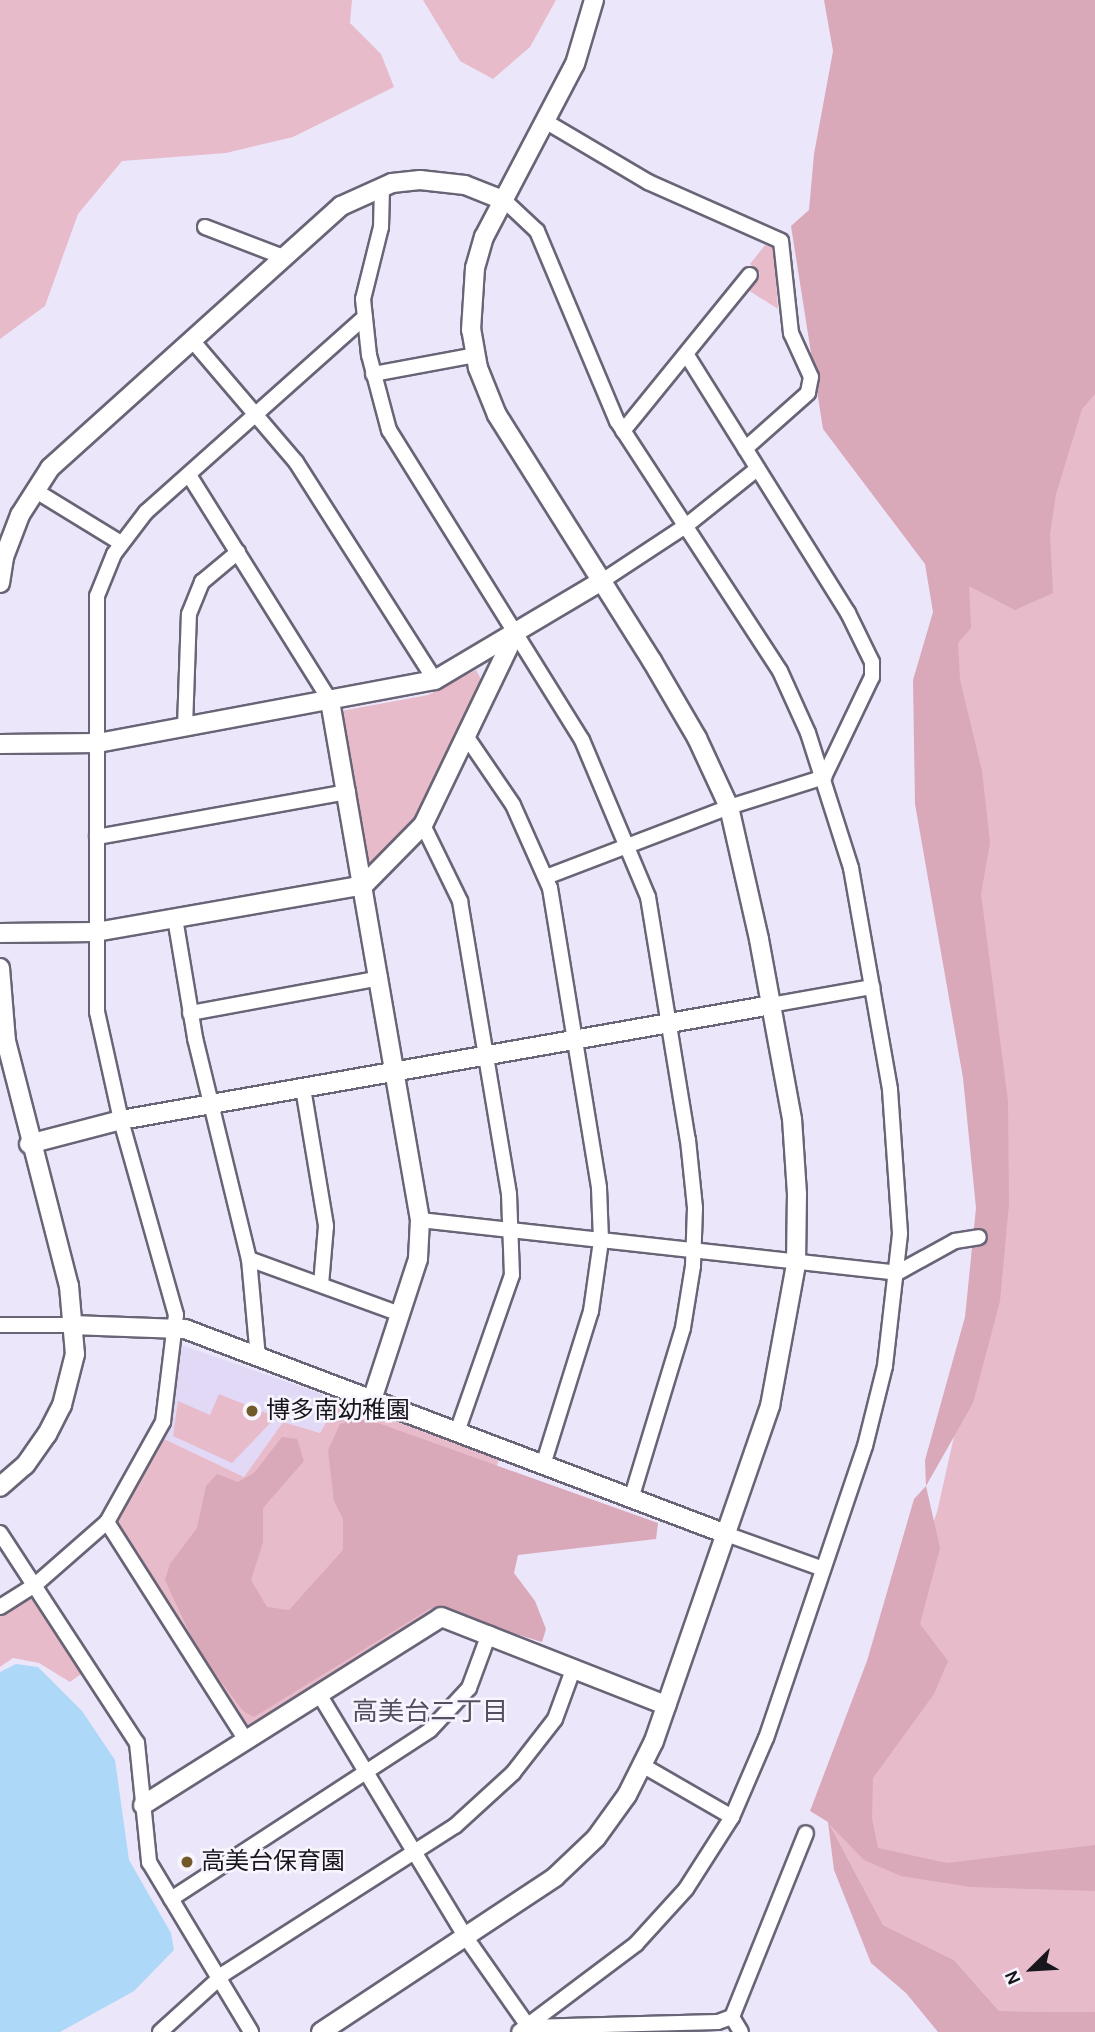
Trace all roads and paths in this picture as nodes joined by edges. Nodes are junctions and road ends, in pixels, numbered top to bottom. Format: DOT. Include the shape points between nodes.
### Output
graph roads {
  1 [pos="594,0"];
  2 [pos="545,121"];
  3 [pos="382,187"];
  4 [pos="505,201"];
  5 [pos="205,227"];
  6 [pos="283,257"];
  7 [pos="750,275"];
  8 [pos="365,317"];
  9 [pos="191,339"];
  10 [pos="476,355"];
  11 [pos="687,355"];
  12 [pos="373,374"];
  13 [pos="256,415"];
  14 [pos="623,431"];
  15 [pos="745,449"];
  16 [pos="757,469"];
  17 [pos="189,475"];
  18 [pos="36,491"];
  19 [pos="687,525"];
  20 [pos="121,543"];
  21 [pos="238,552"];
  22 [pos="2,558"];
  23 [pos="602,581"];
  24 [pos="0,583"];
  25 [pos="515,634"];
  26 [pos="435,680"];
  27 [pos="330,701"];
  28 [pos="185,727"];
  29 [pos="466,736"];
  30 [pos="98,743"];
  31 [pos="0,744"];
  32 [pos="824,777"];
  33 [pos="348,792"];
  34 [pos="729,807"];
  35 [pos="423,825"];
  36 [pos="97,837"];
  37 [pos="629,848"];
  38 [pos="546,877"];
  39 [pos="364,885"];
  40 [pos="175,918"];
  41 [pos="96,932"];
  42 [pos="0,933"];
  43 [pos="0,968"];
  44 [pos="380,978"];
  45 [pos="872,987"];
  46 [pos="771,1005"];
  47 [pos="0,1012"];
  48 [pos="190,1013"];
  49 [pos="668,1023"];
  50 [pos="578,1039"];
  51 [pos="488,1055"];
  52 [pos="396,1071"];
  53 [pos="303,1088"];
  54 [pos="211,1104"];
  55 [pos="121,1120"];
  56 [pos="29,1144"];
  57 [pos="420,1220"];
  58 [pos="511,1231"];
  59 [pos="979,1237"];
  60 [pos="601,1241"];
  61 [pos="693,1252"];
  62 [pos="249,1259"];
  63 [pos="796,1265"];
  64 [pos="897,1273"];
  65 [pos="321,1284"];
  66 [pos="400,1314"];
  67 [pos="0,1325"];
  68 [pos="74,1325"];
  69 [pos="174,1328"];
  70 [pos="258,1357"];
  71 [pos="372,1400"];
  72 [pos="457,1432"];
  73 [pos="543,1465"];
  74 [pos="0,1487"];
  75 [pos="631,1499"];
  76 [pos="107,1522"];
  77 [pos="0,1533"];
  78 [pos="726,1534"];
  79 [pos="823,1569"];
  80 [pos="35,1585"];
  81 [pos="0,1607"];
  82 [pos="489,1634"];
  83 [pos="574,1667"];
  84 [pos="319,1694"];
  85 [pos="666,1705"];
  86 [pos="246,1740"];
  87 [pos="642,1765"];
  88 [pos="367,1773"];
  89 [pos="143,1805"];
  90 [pos="732,1817"];
  91 [pos="806,1833"];
  92 [pos="414,1852"];
  93 [pos="171,1899"];
  94 [pos="467,1940"];
  95 [pos="219,1979"];
  96 [pos="732,2017"];
  97 [pos="526,2030"];
  98 [pos="160,2032"];
  99 [pos="251,2032"];
  100 [pos="321,2032"];
  101 [pos="741,2032"];
  1 -- 2 [label="street" via="575,64"];
  2 -- 4 [label="street"];
  2 -- 15 [label="street" via="649,182 781,241 791,333 811,377 808,393"];
  3 -- 4 [label="street" via="420,180 465,185"];
  3 -- 6 [label="street" via="341,206"];
  3 -- 8 [label="street" via="382,227 363,299"];
  4 -- 10 [label="street" via="484,237 475,268 471,299"];
  4 -- 14 [label="street" via="537,231 551,258 600,387"];
  5 -- 6 [label="street"];
  6 -- 9 [label="street"];
  7 -- 11 [label="street"];
  8 -- 12 [label="street"];
  8 -- 13 [label="street"];
  9 -- 13 [label="street"];
  9 -- 18 [label="street" via="88,430 50,468"];
  10 -- 12 [label="street"];
  10 -- 23 [label="street" via="497,415"];
  11 -- 14 [label="street"];
  11 -- 15 [label="street"];
  12 -- 25 [label="street" via="389,430 404,459"];
  13 -- 17 [label="street"];
  13 -- 26 [label="street" via="296,462"];
  14 -- 19 [label="street"];
  15 -- 16 [label="street"];
  16 -- 19 [label="street"];
  16 -- 32 [label="street" via="848,613 872,662 872,677"];
  17 -- 20 [label="street" via="146,512"];
  17 -- 21 [label="street"];
  18 -- 20 [label="street"];
  18 -- 22 [label="street"];
  19 -- 23 [label="street"];
  19 -- 32 [label="street" via="780,671"];
  20 -- 30 [label="street" via="97,596"];
  21 -- 27 [label="street"];
  21 -- 28 [label="street" via="202,582 189,614"];
  22 -- 24 [label="street"];
  23 -- 25 [label="street"];
  23 -- 34 [label="street" via="697,738"];
  25 -- 26 [label="street"];
  25 -- 29 [label="street"];
  25 -- 37 [label="street" via="582,740"];
  26 -- 27 [label="street"];
  27 -- 28 [label="street"];
  27 -- 33 [label="street"];
  28 -- 30 [label="street"];
  29 -- 35 [label="street"];
  29 -- 38 [label="street" via="513,806"];
  30 -- 31 [label="street"];
  30 -- 36 [label="street"];
  32 -- 34 [label="street"];
  32 -- 45 [label="street" via="851,868"];
  33 -- 36 [label="street"];
  33 -- 39 [label="street"];
  34 -- 37 [label="street"];
  34 -- 46 [label="street"];
  35 -- 39 [label="street"];
  35 -- 51 [label="street" via="460,901"];
  36 -- 41 [label="street"];
  37 -- 38 [label="street"];
  37 -- 49 [label="street" via="648,897"];
  38 -- 50 [label="street" via="557,912"];
  39 -- 40 [label="street"];
  39 -- 44 [label="street"];
  40 -- 41 [label="street"];
  40 -- 48 [label="street"];
  41 -- 42 [label="street"];
  41 -- 55 [label="street" via="97,1012"];
  43 -- 47 [label="street"];
  44 -- 48 [label="street"];
  44 -- 52 [label="street"];
  45 -- 46 [label="street"];
  45 -- 64 [label="street" via="897,1149"];
  46 -- 49 [label="street"];
  46 -- 63 [label="street" via="792,1119"];
  47 -- 56 [label="street"];
  48 -- 54 [label="street"];
  49 -- 50 [label="street"];
  49 -- 61 [label="street" via="688,1140"];
  50 -- 51 [label="street"];
  50 -- 60 [label="street" via="599,1188"];
  51 -- 52 [label="street"];
  51 -- 58 [label="street"];
  52 -- 53 [label="street"];
  52 -- 57 [label="street"];
  53 -- 54 [label="street"];
  53 -- 65 [label="street" via="326,1226"];
  54 -- 55 [label="street"];
  54 -- 62 [label="street"];
  55 -- 56 [label="street"];
  55 -- 69 [label="street" via="176,1315"];
  56 -- 68 [label="street" via="69,1286"];
  57 -- 58 [label="street"];
  57 -- 66 [label="street" via="418,1259"];
  58 -- 60 [label="street"];
  58 -- 72 [label="street" via="512,1275"];
  59 -- 64 [label="street" via="956,1241"];
  60 -- 61 [label="street"];
  60 -- 73 [label="street" via="591,1311"];
  61 -- 63 [label="street"];
  61 -- 75 [label="street" via="683,1328"];
  62 -- 65 [label="street"];
  62 -- 70 [label="street"];
  63 -- 64 [label="street"];
  63 -- 78 [label="street" via="771,1406"];
  64 -- 79 [label="street" via="886,1366 865,1446"];
  65 -- 66 [label="street"];
  66 -- 71 [label="street"];
  67 -- 68 [label="street"];
  68 -- 69 [label="street"];
  68 -- 74 [label="street" via="75,1353 62,1405 25,1465"];
  69 -- 70 [label="street"];
  69 -- 76 [label="street" via="163,1422"];
  70 -- 71 [label="street"];
  71 -- 72 [label="street"];
  72 -- 73 [label="street"];
  73 -- 75 [label="street"];
  75 -- 78 [label="street"];
  76 -- 80 [label="street"];
  76 -- 86 [label="street"];
  77 -- 80 [label="street"];
  78 -- 79 [label="street"];
  78 -- 85 [label="street"];
  79 -- 90 [label="street" via="766,1738"];
  80 -- 81 [label="street"];
  80 -- 89 [label="street" via="137,1743"];
  82 -- 83 [label="street"];
  82 -- 84 [label="street" via="441,1617"];
  82 -- 88 [label="street" via="469,1688 430,1730"];
  83 -- 85 [label="street"];
  83 -- 92 [label="street" via="555,1719 513,1773 455,1826"];
  84 -- 86 [label="street"];
  84 -- 88 [label="street"];
  85 -- 87 [label="street"];
  86 -- 89 [label="street"];
  87 -- 90 [label="street"];
  87 -- 94 [label="street" via="596,1838 555,1877"];
  88 -- 92 [label="street"];
  88 -- 93 [label="street"];
  89 -- 93 [label="street" via="149,1862"];
  90 -- 97 [label="street" via="685,1889 636,1944"];
  91 -- 96 [label="street"];
  92 -- 94 [label="street"];
  92 -- 95 [label="street"];
  93 -- 95 [label="street"];
  94 -- 97 [label="street"];
  94 -- 100 [label="street"];
  95 -- 98 [label="street"];
  95 -- 99 [label="street"];
  96 -- 97 [label="street" via="718,2022"];
  96 -- 101 [label="street"];
}
